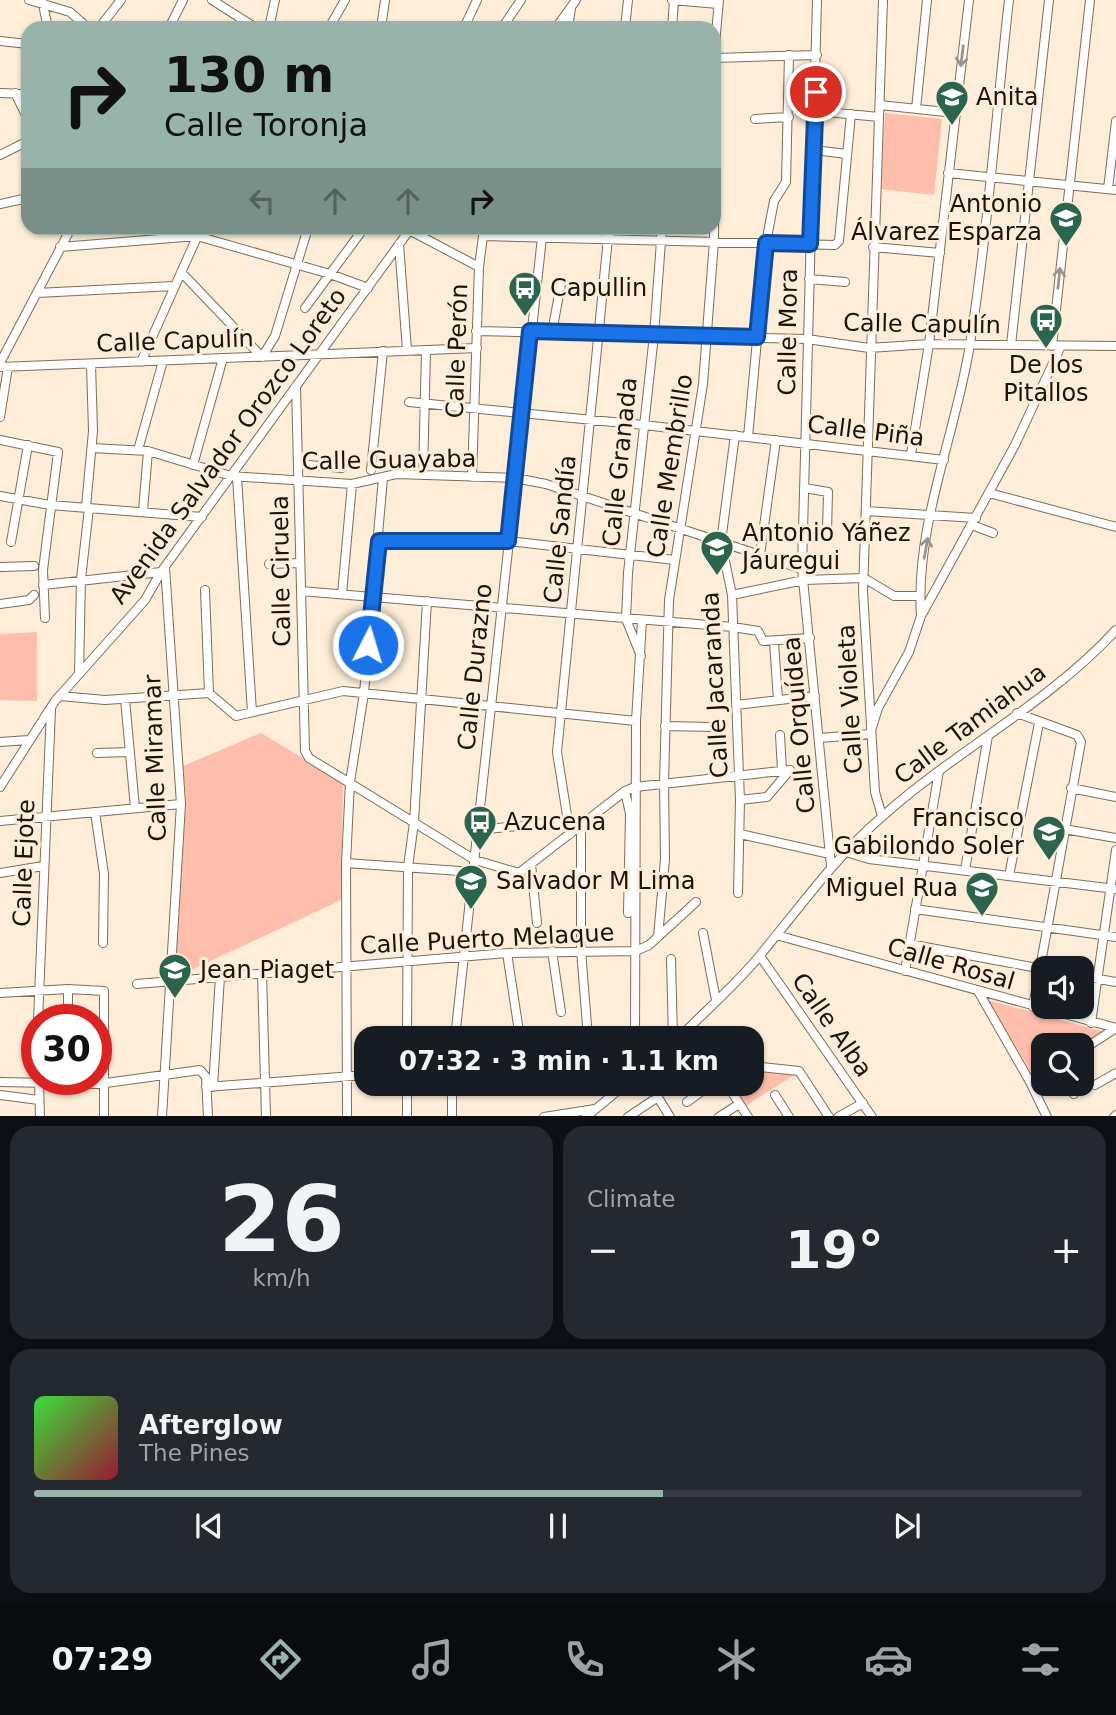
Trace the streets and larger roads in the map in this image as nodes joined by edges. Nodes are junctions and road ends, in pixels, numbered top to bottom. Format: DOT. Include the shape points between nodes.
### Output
graph roads {
  1 [pos="29,0"];
  2 [pos="121,0"];
  3 [pos="183,0"];
  4 [pos="212,0"];
  5 [pos="275,0"];
  6 [pos="345,0"];
  7 [pos="385,0"];
  8 [pos="477,0"];
  9 [pos="521,0"];
  10 [pos="628,0"];
  11 [pos="673,0"];
  12 [pos="817,0"];
  13 [pos="883,0"];
  14 [pos="927,0"];
  15 [pos="969,0"];
  16 [pos="1009,0"];
  17 [pos="1049,0"];
  18 [pos="1090,0"];
  19 [pos="42,2"];
  20 [pos="718,2"];
  21 [pos="574,3"];
  22 [pos="46,21"];
  23 [pos="80,21"];
  24 [pos="104,21"];
  25 [pos="172,21"];
  26 [pos="243,21"];
  27 [pos="270,21"];
  28 [pos="333,21"];
  29 [pos="382,21"];
  30 [pos="467,21"];
  31 [pos="507,21"];
  32 [pos="561,21"];
  33 [pos="570,21"];
  34 [pos="626,21"];
  35 [pos="672,21"];
  36 [pos="717,21"];
  37 [pos="0,41"];
  38 [pos="21,43"];
  39 [pos="789,55"];
  40 [pos="817,55"];
  41 [pos="721,58"];
  42 [pos="0,93"];
  43 [pos="15,93"];
  44 [pos="21,93"];
  45 [pos="21,105"];
  46 [pos="880,105"];
  47 [pos="916,109"];
  48 [pos="816,111"];
  49 [pos="955,113"];
  50 [pos="851,114"];
  51 [pos="789,117"];
  52 [pos="879,117"];
  53 [pos="755,118"];
  54 [pos="1116,121"];
  55 [pos="21,144"];
  56 [pos="814,150"];
  57 [pos="847,154"];
  58 [pos="0,155"];
  59 [pos="948,173"];
  60 [pos="989,177"];
  61 [pos="1029,181"];
  62 [pos="1069,185"];
  63 [pos="1112,189"];
  64 [pos="21,200"];
  65 [pos="0,204"];
  66 [pos="67,235"];
  67 [pos="305,235"];
  68 [pos="359,235"];
  69 [pos="406,235"];
  70 [pos="421,235"];
  71 [pos="484,235"];
  72 [pos="519,235"];
  73 [pos="608,235"];
  74 [pos="661,235"];
  75 [pos="714,235"];
  76 [pos="197,236"];
  77 [pos="542,237"];
  78 [pos="608,239"];
  79 [pos="661,240"];
  80 [pos="714,242"];
  81 [pos="766,243"];
  82 [pos="399,244"];
  83 [pos="810,244"];
  84 [pos="60,247"];
  85 [pos="873,247"];
  86 [pos="940,253"];
  87 [pos="295,264"];
  88 [pos="479,267"];
  89 [pos="181,272"];
  90 [pos="330,274"];
  91 [pos="809,279"];
  92 [pos="845,282"];
  93 [pos="561,284"];
  94 [pos="174,286"];
  95 [pos="368,288"];
  96 [pos="37,293"];
  97 [pos="305,308"];
  98 [pos="476,331"];
  99 [pos="530,331"];
  100 [pos="552,332"];
  101 [pos="599,334"];
  102 [pos="654,335"];
  103 [pos="706,336"];
  104 [pos="757,337"];
  105 [pos="807,339"];
  106 [pos="929,344"];
  107 [pos="970,345"];
  108 [pos="1011,345"];
  109 [pos="1056,346"];
  110 [pos="1116,346"];
  111 [pos="477,348"];
  112 [pos="869,348"];
  113 [pos="407,350"];
  114 [pos="426,350"];
  115 [pos="383,351"];
  116 [pos="318,354"];
  117 [pos="262,357"];
  118 [pos="223,358"];
  119 [pos="163,361"];
  120 [pos="141,362"];
  121 [pos="91,364"];
  122 [pos="3,366"];
  123 [pos="296,386"];
  124 [pos="409,402"];
  125 [pos="426,404"];
  126 [pos="475,408"];
  127 [pos="522,412"];
  128 [pos="0,417"];
  129 [pos="590,419"];
  130 [pos="644,425"];
  131 [pos="695,430"];
  132 [pos="735,435"];
  133 [pos="748,436"];
  134 [pos="0,440"];
  135 [pos="776,440"];
  136 [pos="805,443"];
  137 [pos="28,445"];
  138 [pos="92,447"];
  139 [pos="138,450"];
  140 [pos="869,450"];
  141 [pos="148,451"];
  142 [pos="911,454"];
  143 [pos="944,460"];
  144 [pos="298,464"];
  145 [pos="192,465"];
  146 [pos="342,468"];
  147 [pos="371,470"];
  148 [pos="423,475"];
  149 [pos="234,477"];
  150 [pos="472,477"];
  151 [pos="383,478"];
  152 [pos="515,478"];
  153 [pos="298,481"];
  154 [pos="352,484"];
  155 [pos="805,488"];
  156 [pos="989,492"];
  157 [pos="583,494"];
  158 [pos="0,496"];
  159 [pos="19,499"];
  160 [pos="50,505"];
  161 [pos="88,508"];
  162 [pos="143,511"];
  163 [pos="634,511"];
  164 [pos="866,511"];
  165 [pos="932,516"];
  166 [pos="202,517"];
  167 [pos="974,522"];
  168 [pos="680,526"];
  169 [pos="1116,527"];
  170 [pos="993,533"];
  171 [pos="803,537"];
  172 [pos="379,541"];
  173 [pos="508,541"];
  174 [pos="11,542"];
  175 [pos="721,542"];
  176 [pos="577,547"];
  177 [pos="630,554"];
  178 [pos="761,555"];
  179 [pos="675,559"];
  180 [pos="300,563"];
  181 [pos="269,565"];
  182 [pos="34,566"];
  183 [pos="0,567"];
  184 [pos="163,569"];
  185 [pos="802,569"];
  186 [pos="864,578"];
  187 [pos="81,579"];
  188 [pos="804,580"];
  189 [pos="43,585"];
  190 [pos="205,590"];
  191 [pos="301,591"];
  192 [pos="342,594"];
  193 [pos="34,595"];
  194 [pos="732,596"];
  195 [pos="920,596"];
  196 [pos="372,597"];
  197 [pos="427,601"];
  198 [pos="0,604"];
  199 [pos="500,608"];
  200 [pos="571,614"];
  201 [pos="921,615"];
  202 [pos="45,618"];
  203 [pos="626,618"];
  204 [pos="642,620"];
  205 [pos="668,622"];
  206 [pos="733,627"];
  207 [pos="1116,629"];
  208 [pos="810,638"];
  209 [pos="774,642"];
  210 [pos="641,656"];
  211 [pos="79,673"];
  212 [pos="209,693"];
  213 [pos="364,693"];
  214 [pos="174,695"];
  215 [pos="815,695"];
  216 [pos="60,696"];
  217 [pos="125,699"];
  218 [pos="304,699"];
  219 [pos="421,700"];
  220 [pos="778,700"];
  221 [pos="736,705"];
  222 [pos="491,706"];
  223 [pos="51,707"];
  224 [pos="252,712"];
  225 [pos="561,713"];
  226 [pos="1017,713"];
  227 [pos="636,721"];
  228 [pos="1039,723"];
  229 [pos="665,726"];
  230 [pos="712,727"];
  231 [pos="870,734"];
  232 [pos="780,735"];
  233 [pos="988,736"];
  234 [pos="820,738"];
  235 [pos="29,740"];
  236 [pos="0,742"];
  237 [pos="97,752"];
  238 [pos="130,752"];
  239 [pos="786,770"];
  240 [pos="939,771"];
  241 [pos="738,774"];
  242 [pos="350,782"];
  243 [pos="664,783"];
  244 [pos="0,787"];
  245 [pos="635,787"];
  246 [pos="1071,788"];
  247 [pos="625,791"];
  248 [pos="1116,797"];
  249 [pos="740,800"];
  250 [pos="181,804"];
  251 [pos="135,808"];
  252 [pos="96,812"];
  253 [pos="882,816"];
  254 [pos="45,817"];
  255 [pos="0,821"];
  256 [pos="569,821"];
  257 [pos="414,822"];
  258 [pos="582,825"];
  259 [pos="1064,829"];
  260 [pos="478,830"];
  261 [pos="570,834"];
  262 [pos="740,834"];
  263 [pos="1116,838"];
  264 [pos="1116,850"];
  265 [pos="846,852"];
  266 [pos="830,853"];
  267 [pos="475,860"];
  268 [pos="346,863"];
  269 [pos="531,864"];
  270 [pos="923,865"];
  271 [pos="43,866"];
  272 [pos="831,866"];
  273 [pos="408,867"];
  274 [pos="965,870"];
  275 [pos="474,872"];
  276 [pos="0,873"];
  277 [pos="1009,876"];
  278 [pos="1055,881"];
  279 [pos="1114,889"];
  280 [pos="738,893"];
  281 [pos="696,902"];
  282 [pos="915,909"];
  283 [pos="628,912"];
  284 [pos="537,923"];
  285 [pos="1047,928"];
  286 [pos="703,933"];
  287 [pos="776,935"];
  288 [pos="1104,936"];
  289 [pos="657,937"];
  290 [pos="1116,937"];
  291 [pos="103,943"];
  292 [pos="909,944"];
  293 [pos="581,950"];
  294 [pos="552,951"];
  295 [pos="636,951"];
  296 [pos="507,953"];
  297 [pos="760,956"];
  298 [pos="1044,956"];
  299 [pos="464,957"];
  300 [pos="671,959"];
  301 [pos="407,961"];
  302 [pos="346,966"];
  303 [pos="1031,966"];
  304 [pos="905,971"];
  305 [pos="262,973"];
  306 [pos="220,977"];
  307 [pos="1094,978"];
  308 [pos="1098,979"];
  309 [pos="170,981"];
  310 [pos="1116,982"];
  311 [pos="137,984"];
  312 [pos="68,989"];
  313 [pos="39,990"];
  314 [pos="978,991"];
  315 [pos="0,993"];
  316 [pos="716,1000"];
  317 [pos="39,1004"];
  318 [pos="68,1004"];
  319 [pos="104,1004"];
  320 [pos="1031,1006"];
  321 [pos="561,1012"];
  322 [pos="1076,1019"];
  323 [pos="1091,1023"];
  324 [pos="407,1026"];
  325 [pos="456,1026"];
  326 [pos="518,1026"];
  327 [pos="587,1026"];
  328 [pos="635,1026"];
  329 [pos="673,1026"];
  330 [pos="691,1026"];
  331 [pos="1116,1028"];
  332 [pos="1094,1042"];
  333 [pos="764,1068"];
  334 [pos="1116,1073"];
  335 [pos="163,1076"];
  336 [pos="354,1076"];
  337 [pos="347,1077"];
  338 [pos="0,1082"];
  339 [pos="21,1082"];
  340 [pos="112,1082"];
  341 [pos="1030,1082"];
  342 [pos="266,1083"];
  343 [pos="1095,1085"];
  344 [pos="210,1087"];
  345 [pos="0,1095"];
  346 [pos="39,1095"];
  347 [pos="104,1095"];
  348 [pos="775,1095"];
  349 [pos="11,1096"];
  350 [pos="407,1096"];
  351 [pos="452,1096"];
  352 [pos="611,1096"];
  353 [pos="695,1096"];
  354 [pos="735,1096"];
  355 [pos="658,1097"];
  356 [pos="39,1100"];
  357 [pos="687,1102"];
  358 [pos="863,1103"];
  359 [pos="740,1104"];
  360 [pos="595,1109"];
  361 [pos="854,1109"];
  362 [pos="40,1116"];
  363 [pos="104,1116"];
  364 [pos="162,1116"];
  365 [pos="208,1116"];
  366 [pos="266,1116"];
  367 [pos="347,1116"];
  368 [pos="407,1116"];
  369 [pos="452,1116"];
  370 [pos="544,1116"];
  371 [pos="586,1116"];
  372 [pos="628,1116"];
  373 [pos="670,1116"];
  374 [pos="719,1116"];
  375 [pos="748,1116"];
  376 [pos="789,1116"];
  377 [pos="829,1116"];
  378 [pos="838,1116"];
  379 [pos="848,1116"];
  380 [pos="872,1116"];
  381 [pos="1047,1116"];
  1 -- 19 [label="street"];
  2 -- 24 [label="street"];
  3 -- 25 [label="street"];
  4 -- 26 [label="street"];
  5 -- 27 [label="street"];
  6 -- 28 [label="street"];
  7 -- 29 [label="street"];
  8 -- 30 [label="street"];
  9 -- 31 [label="street"];
  10 -- 34 [label="street"];
  11 -- 20 [label="street"];
  11 -- 35 [label="street"];
  12 -- 40 [label="street, Calle Mora"];
  13 -- 46 [label="street, Calle Violeta"];
  14 -- 47 [label="street"];
  15 -- 49 [label="street, one-way"];
  16 -- 60 [label="street"];
  17 -- 61 [label="street"];
  18 -- 62 [label="street"];
  19 -- 22 [label="street"];
  19 -- 23 [label="street" via="70,12"];
  20 -- 36 [label="street, Calle Membrillo"];
  21 -- 32 [label="street"];
  21 -- 33 [label="street"];
  37 -- 38 [label="street"];
  39 -- 40 [label="street"];
  39 -- 41 [label="street"];
  39 -- 51 [label="street"];
  40 -- 48 [label="street, Calle Mora"];
  42 -- 43 [label="street"];
  43 -- 44 [label="street"];
  43 -- 45 [label="street"];
  46 -- 47 [label="street"];
  46 -- 52 [label="street, Calle Violeta"];
  47 -- 49 [label="street"];
  48 -- 50 [label="street"];
  48 -- 56 [label="street, Calle Mora"];
  49 -- 59 [label="street"];
  50 -- 52 [label="street"];
  50 -- 57 [label="street"];
  51 -- 53 [label="street"];
  51 -- 81 [label="street" via="786,182 774,201"];
  52 -- 85 [label="street, Calle Violeta"];
  54 -- 63 [label="street"];
  55 -- 58 [label="street"];
  56 -- 57 [label="street"];
  56 -- 83 [label="street, Calle Mora"];
  57 -- 83 [label="street" via="837,244"];
  59 -- 60 [label="street"];
  59 -- 86 [label="street"];
  60 -- 61 [label="street"];
  60 -- 107 [label="street"];
  61 -- 62 [label="street"];
  61 -- 108 [label="street"];
  62 -- 63 [label="street"];
  109 -- 62 [label="street, one-way"];
  64 -- 65 [label="street"];
  66 -- 84 [label="street"];
  67 -- 87 [label="street"];
  68 -- 90 [label="street"];
  69 -- 82 [label="street, Avenida Salvador Orozco Loreto"];
  70 -- 88 [label="street"];
  71 -- 88 [label="street, Calle Perón"];
  72 -- 77 [label="street"];
  73 -- 78 [label="street, Calle Sandía"];
  74 -- 79 [label="street, Calle Granada"];
  75 -- 80 [label="street, Calle Membrillo"];
  76 -- 84 [label="street"];
  76 -- 87 [label="street"];
  76 -- 89 [label="street"];
  77 -- 78 [label="street"];
  77 -- 99 [label="street, Calle Durazno"];
  78 -- 79 [label="street"];
  78 -- 101 [label="street, Calle Sandía"];
  79 -- 80 [label="street"];
  79 -- 102 [label="street, Calle Granada"];
  80 -- 81 [label="street"];
  80 -- 103 [label="street, Calle Membrillo"];
  81 -- 83 [label="street"];
  81 -- 104 [label="street"];
  82 -- 95 [label="street, Avenida Salvador Orozco Loreto"];
  82 -- 113 [label="street"];
  83 -- 91 [label="street, Calle Mora"];
  84 -- 96 [label="street"];
  85 -- 86 [label="street"];
  85 -- 112 [label="street, Calle Violeta"];
  86 -- 106 [label="street"];
  87 -- 90 [label="street"];
  87 -- 117 [label="street" via="275,336"];
  88 -- 98 [label="street, Calle Perón"];
  89 -- 94 [label="street"];
  89 -- 117 [label="street"];
  90 -- 95 [label="street"];
  90 -- 97 [label="street"];
  91 -- 92 [label="street"];
  91 -- 105 [label="street, Calle Mora"];
  93 -- 100 [label="street"];
  94 -- 96 [label="street"];
  94 -- 120 [label="street"];
  95 -- 116 [label="street, Avenida Salvador Orozco Loreto"];
  96 -- 122 [label="street"];
  98 -- 99 [label="street, Calle Capulín"];
  98 -- 111 [label="street, Calle Perón"];
  99 -- 100 [label="street, Calle Capulín"];
  99 -- 127 [label="street, Calle Durazno"];
  100 -- 101 [label="street, Calle Capulín"];
  101 -- 102 [label="street, Calle Capulín"];
  101 -- 129 [label="street, Calle Sandía"];
  102 -- 103 [label="street, Calle Capulín"];
  102 -- 130 [label="street, Calle Granada"];
  103 -- 104 [label="street, Calle Capulín"];
  103 -- 131 [label="street, Calle Membrillo"];
  104 -- 105 [label="street, Calle Capulín"];
  104 -- 133 [label="street"];
  105 -- 112 [label="street, Calle Capulín"];
  105 -- 136 [label="street, Calle Mora"];
  106 -- 107 [label="street, Calle Capulín"];
  106 -- 112 [label="street, Calle Capulín"];
  106 -- 142 [label="street"];
  107 -- 108 [label="street, Calle Capulín"];
  107 -- 143 [label="street"];
  108 -- 109 [label="street, Calle Capulín"];
  109 -- 110 [label="street, Calle Capulín"];
  109 -- 156 [label="street" via="1015,445"];
  111 -- 114 [label="street, Calle Capulín"];
  111 -- 126 [label="street, Calle Perón"];
  112 -- 140 [label="street, Calle Violeta"];
  113 -- 114 [label="street, Calle Capulín"];
  113 -- 115 [label="street, Calle Capulín"];
  114 -- 125 [label="street"];
  115 -- 116 [label="street, Calle Capulín"];
  115 -- 147 [label="street"];
  116 -- 117 [label="street, Calle Capulín"];
  116 -- 123 [label="street, Avenida Salvador Orozco Loreto"];
  117 -- 118 [label="street, Calle Capulín"];
  118 -- 119 [label="street, Calle Capulín"];
  118 -- 145 [label="street"];
  119 -- 120 [label="street, Calle Capulín"];
  119 -- 139 [label="street"];
  120 -- 121 [label="street, Calle Capulín"];
  121 -- 122 [label="street, Calle Capulín"];
  121 -- 138 [label="street"];
  122 -- 128 [label="street"];
  123 -- 144 [label="street, Calle Ciruela"];
  123 -- 149 [label="street, Avenida Salvador Orozco Loreto"];
  124 -- 125 [label="street, Calle Piña"];
  125 -- 126 [label="street, Calle Piña"];
  125 -- 148 [label="street"];
  126 -- 127 [label="street, Calle Piña"];
  126 -- 150 [label="street, Calle Perón"];
  127 -- 129 [label="street, Calle Piña"];
  127 -- 152 [label="street, Calle Durazno"];
  129 -- 130 [label="street, Calle Piña"];
  129 -- 157 [label="street, Calle Sandía"];
  130 -- 131 [label="street, Calle Piña"];
  130 -- 163 [label="street, Calle Granada"];
  131 -- 132 [label="street, Calle Piña"];
  131 -- 168 [label="street, Calle Membrillo"];
  132 -- 133 [label="street, Calle Piña"];
  132 -- 175 [label="street, Calle Jacaranda"];
  133 -- 135 [label="street, Calle Piña"];
  134 -- 137 [label="street"];
  135 -- 136 [label="street, Calle Piña"];
  135 -- 178 [label="street"];
  136 -- 140 [label="street, Calle Piña"];
  136 -- 155 [label="street, Calle Mora"];
  137 -- 159 [label="street"];
  137 -- 160 [label="street" via="58,452"];
  138 -- 139 [label="street, Calle Guayaba"];
  138 -- 161 [label="street"];
  139 -- 141 [label="street, Calle Guayaba"];
  140 -- 142 [label="street, Calle Piña"];
  140 -- 164 [label="street, Calle Violeta"];
  141 -- 145 [label="street, Calle Guayaba"];
  141 -- 162 [label="street"];
  142 -- 143 [label="street, Calle Piña"];
  143 -- 165 [label="street"];
  144 -- 146 [label="street"];
  144 -- 153 [label="street, Calle Ciruela"];
  145 -- 149 [label="street, Calle Guayaba"];
  148 -- 150 [label="street, Calle Guayaba"];
  148 -- 151 [label="street, Calle Guayaba"];
  149 -- 153 [label="street, Calle Guayaba"];
  149 -- 166 [label="street, Avenida Salvador Orozco Loreto"];
  149 -- 224 [label="street"];
  150 -- 152 [label="street, Calle Guayaba"];
  151 -- 154 [label="street, Calle Guayaba"];
  151 -- 172 [label="street"];
  152 -- 157 [label="street, Calle Guayaba"];
  152 -- 173 [label="street, Calle Durazno"];
  153 -- 154 [label="street, Calle Guayaba"];
  153 -- 180 [label="street, Calle Ciruela"];
  154 -- 192 [label="street"];
  155 -- 171 [label="street, Calle Mora"];
  155 -- 171 [label="street" via="828,491 828,506 826,536"];
  156 -- 167 [label="street"];
  156 -- 169 [label="street"];
  157 -- 163 [label="street, Calle Guayaba"];
  157 -- 176 [label="street, Calle Sandía"];
  158 -- 159 [label="street"];
  159 -- 160 [label="street"];
  159 -- 174 [label="street"];
  160 -- 161 [label="street"];
  160 -- 189 [label="street"];
  161 -- 162 [label="street"];
  161 -- 187 [label="street"];
  162 -- 166 [label="street"];
  163 -- 168 [label="street, Calle Guayaba"];
  163 -- 177 [label="street, Calle Granada"];
  164 -- 165 [label="street"];
  164 -- 186 [label="street, Calle Violeta"];
  165 -- 167 [label="street"];
  195 -- 165 [label="street, one-way"];
  166 -- 184 [label="street, Avenida Salvador Orozco Loreto"];
  167 -- 170 [label="street"];
  167 -- 201 [label="street"];
  168 -- 175 [label="street, Calle Guayaba"];
  168 -- 179 [label="street, Calle Membrillo"];
  171 -- 185 [label="street, Calle Mora"];
  172 -- 173 [label="street"];
  172 -- 196 [label="street"];
  173 -- 176 [label="street"];
  173 -- 199 [label="street, Calle Durazno"];
  175 -- 178 [label="street, Calle Guayaba"];
  175 -- 194 [label="street, Calle Jacaranda"];
  176 -- 177 [label="street"];
  176 -- 200 [label="street, Calle Sandía"];
  177 -- 179 [label="street"];
  177 -- 203 [label="street, Calle Granada"];
  178 -- 185 [label="street, Calle Guayaba"];
  179 -- 205 [label="street, Calle Membrillo"];
  180 -- 181 [label="street"];
  180 -- 191 [label="street, Calle Ciruela"];
  182 -- 183 [label="street"];
  184 -- 187 [label="street"];
  184 -- 211 [label="street, Avenida Salvador Orozco Loreto" via="145,600"];
  184 -- 214 [label="street, Calle Miramar"];
  185 -- 188 [label="street, Calle Mora"];
  186 -- 188 [label="street"];
  186 -- 195 [label="street" via="894,596"];
  186 -- 231 [label="street, Calle Violeta"];
  187 -- 189 [label="street"];
  187 -- 211 [label="street"];
  188 -- 194 [label="street"];
  188 -- 208 [label="street, Calle Orquídea"];
  189 -- 202 [label="street"];
  190 -- 212 [label="street"];
  191 -- 192 [label="street"];
  191 -- 218 [label="street, Calle Ciruela"];
  192 -- 196 [label="street"];
  193 -- 198 [label="street" via="29,600"];
  194 -- 206 [label="street, Calle Jacaranda"];
  195 -- 201 [label="street"];
  196 -- 197 [label="street"];
  196 -- 213 [label="street"];
  197 -- 199 [label="street"];
  197 -- 219 [label="street"];
  199 -- 200 [label="street"];
  199 -- 222 [label="street, Calle Durazno"];
  200 -- 203 [label="street"];
  200 -- 225 [label="street, Calle Sandía"];
  201 -- 231 [label="street" via="909,652 878,708"];
  203 -- 204 [label="street"];
  203 -- 210 [label="street, Calle Granada"];
  204 -- 205 [label="street"];
  204 -- 210 [label="street, Calle Granada"];
  205 -- 206 [label="street"];
  205 -- 229 [label="street, Calle Membrillo"];
  206 -- 209 [label="street" via="758,631 762,641"];
  206 -- 221 [label="street, Calle Jacaranda"];
  207 -- 226 [label="street, Calle Tamiahua" via="1057,684"];
  208 -- 209 [label="street"];
  208 -- 215 [label="street, Calle Orquídea"];
  209 -- 220 [label="street"];
  210 -- 227 [label="street, Calle Granada"];
  211 -- 216 [label="street, Avenida Salvador Orozco Loreto"];
  212 -- 214 [label="street"];
  212 -- 224 [label="street" via="236,716"];
  213 -- 218 [label="street" via="343,691"];
  213 -- 219 [label="street"];
  213 -- 242 [label="street"];
  214 -- 217 [label="street"];
  214 -- 250 [label="street, Calle Miramar"];
  215 -- 220 [label="street"];
  215 -- 234 [label="street, Calle Orquídea"];
  216 -- 217 [label="street"];
  216 -- 223 [label="street, Avenida Salvador Orozco Loreto"];
  217 -- 238 [label="street"];
  218 -- 224 [label="street"];
  218 -- 242 [label="street, Calle Ciruela" via="306,755"];
  219 -- 222 [label="street"];
  219 -- 257 [label="street"];
  220 -- 221 [label="street"];
  221 -- 241 [label="street, Calle Jacaranda"];
  222 -- 225 [label="street"];
  222 -- 260 [label="street, Calle Durazno"];
  223 -- 235 [label="street, Avenida Salvador Orozco Loreto"];
  223 -- 254 [label="street, Calle Ejote"];
  225 -- 227 [label="street"];
  225 -- 256 [label="street, Calle Sandía" via="558,769"];
  226 -- 228 [label="street"];
  226 -- 233 [label="street, Calle Tamiahua"];
  227 -- 245 [label="street, Calle Granada"];
  228 -- 246 [label="street" via="1080,739"];
  228 -- 277 [label="street"];
  229 -- 230 [label="street"];
  229 -- 243 [label="street, Calle Membrillo"];
  231 -- 234 [label="street"];
  231 -- 253 [label="street, Calle Violeta"];
  232 -- 239 [label="street"];
  233 -- 240 [label="street, Calle Tamiahua"];
  233 -- 274 [label="street"];
  234 -- 266 [label="street, Calle Orquídea"];
  235 -- 236 [label="street"];
  235 -- 244 [label="street, Avenida Salvador Orozco Loreto"];
  237 -- 238 [label="street"];
  238 -- 251 [label="street"];
  239 -- 241 [label="street"];
  239 -- 249 [label="street" via="767,797"];
  240 -- 253 [label="street, Calle Tamiahua"];
  240 -- 270 [label="street"];
  241 -- 243 [label="street"];
  241 -- 249 [label="street, Calle Jacaranda"];
  242 -- 257 [label="street"];
  242 -- 268 [label="street"];
  243 -- 245 [label="street"];
  243 -- 289 [label="street, Calle Membrillo" via="665,859"];
  245 -- 247 [label="street"];
  245 -- 295 [label="street, Calle Granada"];
  246 -- 248 [label="street"];
  246 -- 259 [label="street"];
  247 -- 258 [label="street"];
  247 -- 283 [label="street" via="630,814"];
  249 -- 262 [label="street, Calle Jacaranda"];
  250 -- 251 [label="street"];
  250 -- 309 [label="street, Calle Miramar"];
  251 -- 252 [label="street"];
  252 -- 254 [label="street"];
  252 -- 291 [label="street" via="104,874"];
  253 -- 265 [label="street, Calle Tamiahua"];
  254 -- 255 [label="street"];
  254 -- 271 [label="street, Calle Ejote"];
  256 -- 260 [label="street"];
  256 -- 261 [label="street, Calle Sandía"];
  257 -- 267 [label="street"];
  257 -- 273 [label="street"];
  258 -- 261 [label="street"];
  258 -- 293 [label="street"];
  259 -- 263 [label="street"];
  259 -- 278 [label="street"];
  260 -- 267 [label="street, Calle Durazno"];
  261 -- 269 [label="street"];
  262 -- 266 [label="street"];
  262 -- 280 [label="street, Calle Jacaranda"];
  264 -- 279 [label="street"];
  265 -- 270 [label="street"];
  265 -- 272 [label="street, Calle Tamiahua"];
  266 -- 272 [label="street, Calle Orquídea"];
  267 -- 269 [label="street" via="514,872"];
  267 -- 275 [label="street, Calle Durazno"];
  268 -- 273 [label="street"];
  268 -- 302 [label="street"];
  269 -- 284 [label="street"];
  270 -- 274 [label="street"];
  270 -- 282 [label="street"];
  271 -- 276 [label="street"];
  271 -- 313 [label="street, Calle Ejote"];
  272 -- 287 [label="street, Calle Tamiahua"];
  273 -- 275 [label="street"];
  273 -- 301 [label="street"];
  274 -- 277 [label="street"];
  275 -- 299 [label="street, Calle Durazno"];
  277 -- 278 [label="street"];
  278 -- 279 [label="street"];
  278 -- 285 [label="street"];
  279 -- 288 [label="street"];
  281 -- 289 [label="street, Calle Puerto Melaque"];
  282 -- 285 [label="street"];
  282 -- 292 [label="street"];
  285 -- 288 [label="street"];
  285 -- 298 [label="street"];
  286 -- 316 [label="street"];
  287 -- 297 [label="street, Calle Tamiahua"];
  287 -- 304 [label="street, Calle Rosal"];
  288 -- 290 [label="street"];
  288 -- 308 [label="street"];
  289 -- 295 [label="street, Calle Puerto Melaque"];
  292 -- 303 [label="street"];
  292 -- 304 [label="street"];
  293 -- 294 [label="street, Calle Puerto Melaque"];
  293 -- 295 [label="street, Calle Puerto Melaque"];
  293 -- 327 [label="street"];
  294 -- 296 [label="street, Calle Puerto Melaque"];
  294 -- 321 [label="street"];
  295 -- 328 [label="street, Calle Granada"];
  296 -- 299 [label="street, Calle Puerto Melaque"];
  296 -- 326 [label="street"];
  297 -- 316 [label="street, Calle Tamiahua"];
  297 -- 358 [label="street, Calle Alba"];
  299 -- 301 [label="street, Calle Puerto Melaque"];
  299 -- 325 [label="street, Calle Durazno"];
  300 -- 329 [label="street"];
  301 -- 302 [label="street, Calle Puerto Melaque"];
  301 -- 324 [label="street"];
  302 -- 305 [label="street, Calle Puerto Melaque"];
  302 -- 337 [label="street"];
  304 -- 314 [label="street, Calle Rosal"];
  305 -- 306 [label="street, Calle Puerto Melaque"];
  305 -- 342 [label="street"];
  306 -- 309 [label="street, Calle Puerto Melaque"];
  306 -- 344 [label="street"];
  307 -- 308 [label="street"];
  308 -- 310 [label="street"];
  308 -- 323 [label="street"];
  309 -- 311 [label="street, Calle Puerto Melaque"];
  309 -- 335 [label="street, Calle Miramar"];
  312 -- 313 [label="street"];
  312 -- 318 [label="street"];
  312 -- 319 [label="street" via="104,991"];
  313 -- 315 [label="street"];
  313 -- 317 [label="street, Calle Ejote"];
  314 -- 320 [label="street, Calle Rosal"];
  314 -- 341 [label="street"];
  316 -- 330 [label="street, Calle Tamiahua"];
  322 -- 323 [label="street, Calle Rosal"];
  323 -- 331 [label="street, Calle Rosal"];
  331 -- 332 [label="street"];
  333 -- 377 [label="street" via="799,1072"];
  334 -- 343 [label="street"];
  335 -- 340 [label="street"];
  335 -- 344 [label="street" via="204,1071"];
  335 -- 364 [label="street, Calle Miramar"];
  336 -- 337 [label="street"];
  337 -- 342 [label="street"];
  337 -- 367 [label="street"];
  338 -- 339 [label="street"];
  338 -- 349 [label="street"];
  341 -- 381 [label="street"];
  342 -- 344 [label="street"];
  342 -- 366 [label="street"];
  344 -- 365 [label="street"];
  345 -- 349 [label="street"];
  346 -- 356 [label="street"];
  347 -- 363 [label="street"];
  348 -- 376 [label="street"];
  349 -- 356 [label="street"];
  350 -- 368 [label="street"];
  351 -- 369 [label="street"];
  352 -- 360 [label="street"];
  353 -- 357 [label="street"];
  354 -- 359 [label="street"];
  355 -- 372 [label="street"];
  355 -- 373 [label="street"];
  356 -- 362 [label="street"];
  358 -- 361 [label="street"];
  358 -- 380 [label="street, Calle Alba"];
  359 -- 374 [label="street"];
  359 -- 375 [label="street"];
  360 -- 370 [label="street"];
  360 -- 371 [label="street"];
  361 -- 378 [label="street"];
  361 -- 379 [label="street"];
}
